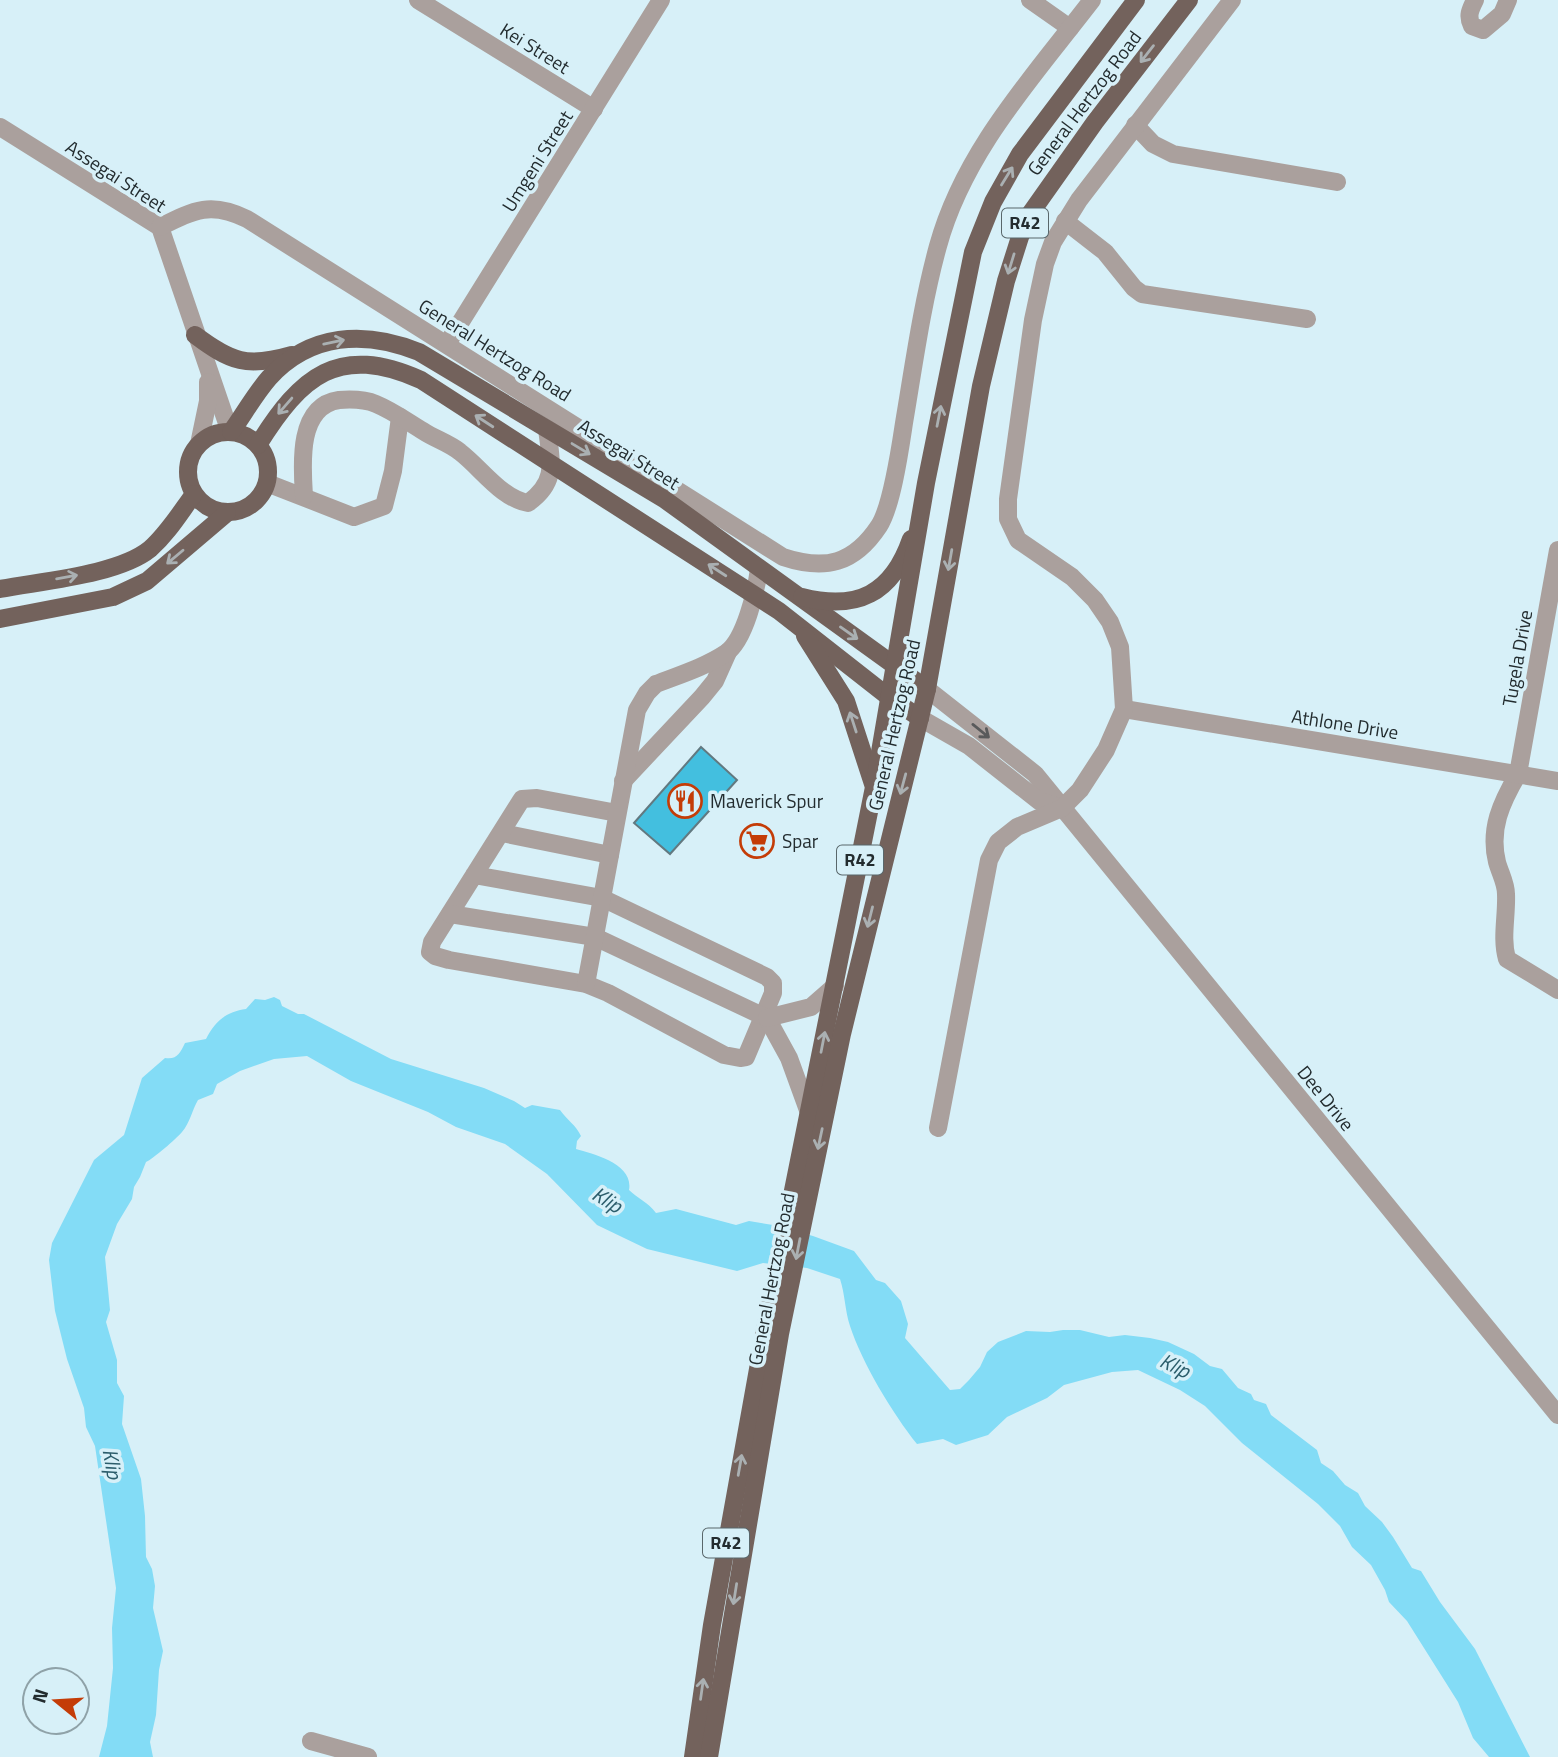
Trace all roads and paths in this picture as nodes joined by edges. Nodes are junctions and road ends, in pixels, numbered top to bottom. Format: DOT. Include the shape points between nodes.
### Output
graph roads {
  1 [pos="418,0"];
  2 [pos="661,0"];
  3 [pos="1030,0"];
  4 [pos="1092,0"];
  5 [pos="1136,0"];
  6 [pos="1189,0"];
  7 [pos="1231,0"];
  8 [pos="1475,0"];
  9 [pos="1508,0"];
  10 [pos="1070,28"];
  11 [pos="594,109"];
  12 [pos="1135,125"];
  13 [pos="0,127"];
  14 [pos="1337,182"];
  15 [pos="1065,221"];
  16 [pos="160,227"];
  17 [pos="1307,320"];
  18 [pos="195,335"];
  19 [pos="447,344"];
  20 [pos="299,353"];
  21 [pos="207,364"];
  22 [pos="400,417"];
  23 [pos="547,429"];
  24 [pos="231,432"];
  25 [pos="198,444"];
  26 [pos="258,445"];
  27 [pos="552,464"];
  28 [pos="267,483"];
  29 [pos="194,494"];
  30 [pos="304,496"];
  31 [pos="922,506"];
  32 [pos="227,513"];
  33 [pos="1558,550"];
  34 [pos="760,569"];
  35 [pos="0,589"];
  36 [pos="795,595"];
  37 [pos="756,596"];
  38 [pos="0,619"];
  39 [pos="795,622"];
  40 [pos="728,652"];
  41 [pos="896,666"];
  42 [pos="927,689"];
  43 [pos="890,698"];
  44 [pos="1124,709"];
  45 [pos="920,718"];
  46 [pos="1518,774"];
  47 [pos="623,781"];
  48 [pos="1558,781"];
  49 [pos="874,787"];
  50 [pos="1062,808"];
  51 [pos="617,813"];
  52 [pos="502,833"];
  53 [pos="610,855"];
  54 [pos="474,875"];
  55 [pos="602,898"];
  56 [pos="450,914"];
  57 [pos="595,937"];
  58 [pos="586,984"];
  59 [pos="835,986"];
  60 [pos="1558,990"];
  61 [pos="766,1017"];
  62 [pos="809,1113"];
  63 [pos="938,1128"];
  64 [pos="803,1182"];
  65 [pos="772,1332"];
  66 [pos="1558,1415"];
  67 [pos="311,1741"];
  68 [pos="368,1757"];
  69 [pos="693,1757"];
  70 [pos="709,1757"];
  1 -- 11 [label="street, Kei Street"];
  2 -- 11 [label="street, Umgeni Street"];
  3 -- 10 [label="street"];
  4 -- 10 [label="street, General Hertzog Road"];
  31 -- 5 [label="main road, General Hertzog Road / R42, one-way" via="967,279 985,218 1020,154"];
  6 -- 42 [label="main road, General Hertzog Road / R42, one-way" via="1095,122 1025,224 981,386"];
  7 -- 12 [label="street"];
  8 -- 9 [label="street" via="1469,20 1483,30 1503,14"];
  10 -- 19 [label="street, General Hertzog Road" via="988,137 954,199 925,297 898,465 881,522 867,543 849,557 806,565 783,557"];
  11 -- 19 [label="street, Umgeni Street"];
  12 -- 14 [label="street" via="1153,144 1173,154"];
  12 -- 15 [label="street"];
  13 -- 16 [label="street, Assegai Street"];
  15 -- 17 [label="street" via="1105,253 1142,294"];
  15 -- 44 [label="street" via="1049,251 1033,320 1008,519 1018,540 1072,577 1110,622 1120,648"];
  16 -- 18 [label="street, Assegai Street"];
  16 -- 19 [label="street, General Hertzog Road" via="203,208 233,213"];
  18 -- 20 [label="main road" via="236,360 275,360"];
  18 -- 21 [label="street, Assegai Street"];
  20 -- 23 [label="main road, Assegai Street, one-way" via="339,340 383,340 403,346"];
  20 -- 24 [label="main road, Assegai Street" via="268,379"];
  21 -- 24 [label="street, Assegai Street"];
  21 -- 25 [label="street" via="208,401"];
  22 -- 27 [label="street" via="457,449 518,501 528,503 539,496"];
  22 -- 30 [label="street" via="384,506 354,517"];
  22 -- 30 [label="street" via="352,398 330,401 318,410 304,442"];
  23 -- 27 [label="street"];
  23 -- 34 [label="main road, Assegai Street, one-way" via="664,499"];
  24 -- 25 [label="main road" via="209,436"];
  24 -- 26 [label="main road" via="248,436"];
  25 -- 29 [label="main road" via="188,468"];
  27 -- 26 [label="main road, one-way" via="421,380 384,367 360,365 333,369 305,384"];
  26 -- 28 [label="main road" via="266,457"];
  37 -- 27 [label="main road, one-way"];
  28 -- 30 [label="street"];
  28 -- 32 [label="main road" via="252,505"];
  29 -- 32 [label="main road" via="214,511"];
  35 -- 29 [label="main road, one-way" via="125,564 162,536"];
  31 -- 36 [label="main road" via="908,547 872,594 836,602"];
  31 -- 41 [label="main road, General Hertzog Road / R42"];
  32 -- 38 [label="main road, one-way" via="147,581 113,597"];
  33 -- 46 [label="street, Tugela Drive"];
  34 -- 36 [label="main road, Assegai Street"];
  34 -- 37 [label="street"];
  36 -- 41 [label="main road, Assegai Street, one-way"];
  37 -- 39 [label="main road"];
  37 -- 40 [label="street"];
  39 -- 43 [label="main road"];
  49 -- 39 [label="main road, one-way" via="846,701"];
  40 -- 47 [label="street" via="715,681"];
  40 -- 47 [label="street" via="656,684 647,693 637,710"];
  41 -- 42 [label="main road, Assegai Street"];
  41 -- 43 [label="main road, General Hertzog Road / R42"];
  42 -- 45 [label="main road, General Hertzog Road / R42"];
  42 -- 50 [label="street, Dee Drive, one-way" via="1035,774"];
  43 -- 45 [label="main road"];
  43 -- 49 [label="main road, General Hertzog Road / R42"];
  44 -- 46 [label="street, Athlone Drive"];
  44 -- 50 [label="street" via="1106,750"];
  45 -- 50 [label="street, Dee Drive" via="969,746 1039,801"];
  45 -- 64 [label="main road, General Hertzog Road / R42, one-way"];
  46 -- 48 [label="street, Athlone Drive"];
  46 -- 60 [label="street, Tugela Drive" via="1501,804 1494,831 1506,890 1503,946 1507,959"];
  47 -- 51 [label="street"];
  49 -- 59 [label="main road, General Hertzog Road / R42"];
  50 -- 63 [label="street" via="1017,827 998,842 989,860"];
  50 -- 66 [label="street, Dee Drive"];
  51 -- 52 [label="street" via="526,797"];
  51 -- 53 [label="street"];
  52 -- 53 [label="street"];
  52 -- 54 [label="street"];
  53 -- 55 [label="street"];
  54 -- 55 [label="street"];
  54 -- 56 [label="street"];
  55 -- 57 [label="street"];
  55 -- 61 [label="street" via="767,977 774,987"];
  56 -- 57 [label="street"];
  56 -- 58 [label="street" via="431,945 435,956"];
  57 -- 58 [label="street"];
  57 -- 61 [label="street"];
  58 -- 61 [label="street" via="733,1057 746,1057"];
  59 -- 61 [label="street" via="810,1007"];
  62 -- 59 [label="main road, General Hertzog Road / R42, one-way"];
  61 -- 62 [label="street" via="789,1058"];
  62 -- 64 [label="main road, General Hertzog Road / R42"];
  64 -- 65 [label="main road, General Hertzog Road / R42"];
  69 -- 65 [label="main road, General Hertzog Road / R42, one-way" via="714,1611"];
  65 -- 70 [label="main road, General Hertzog Road / R42, one-way" via="752,1491"];
  67 -- 68 [label="street"];
}
